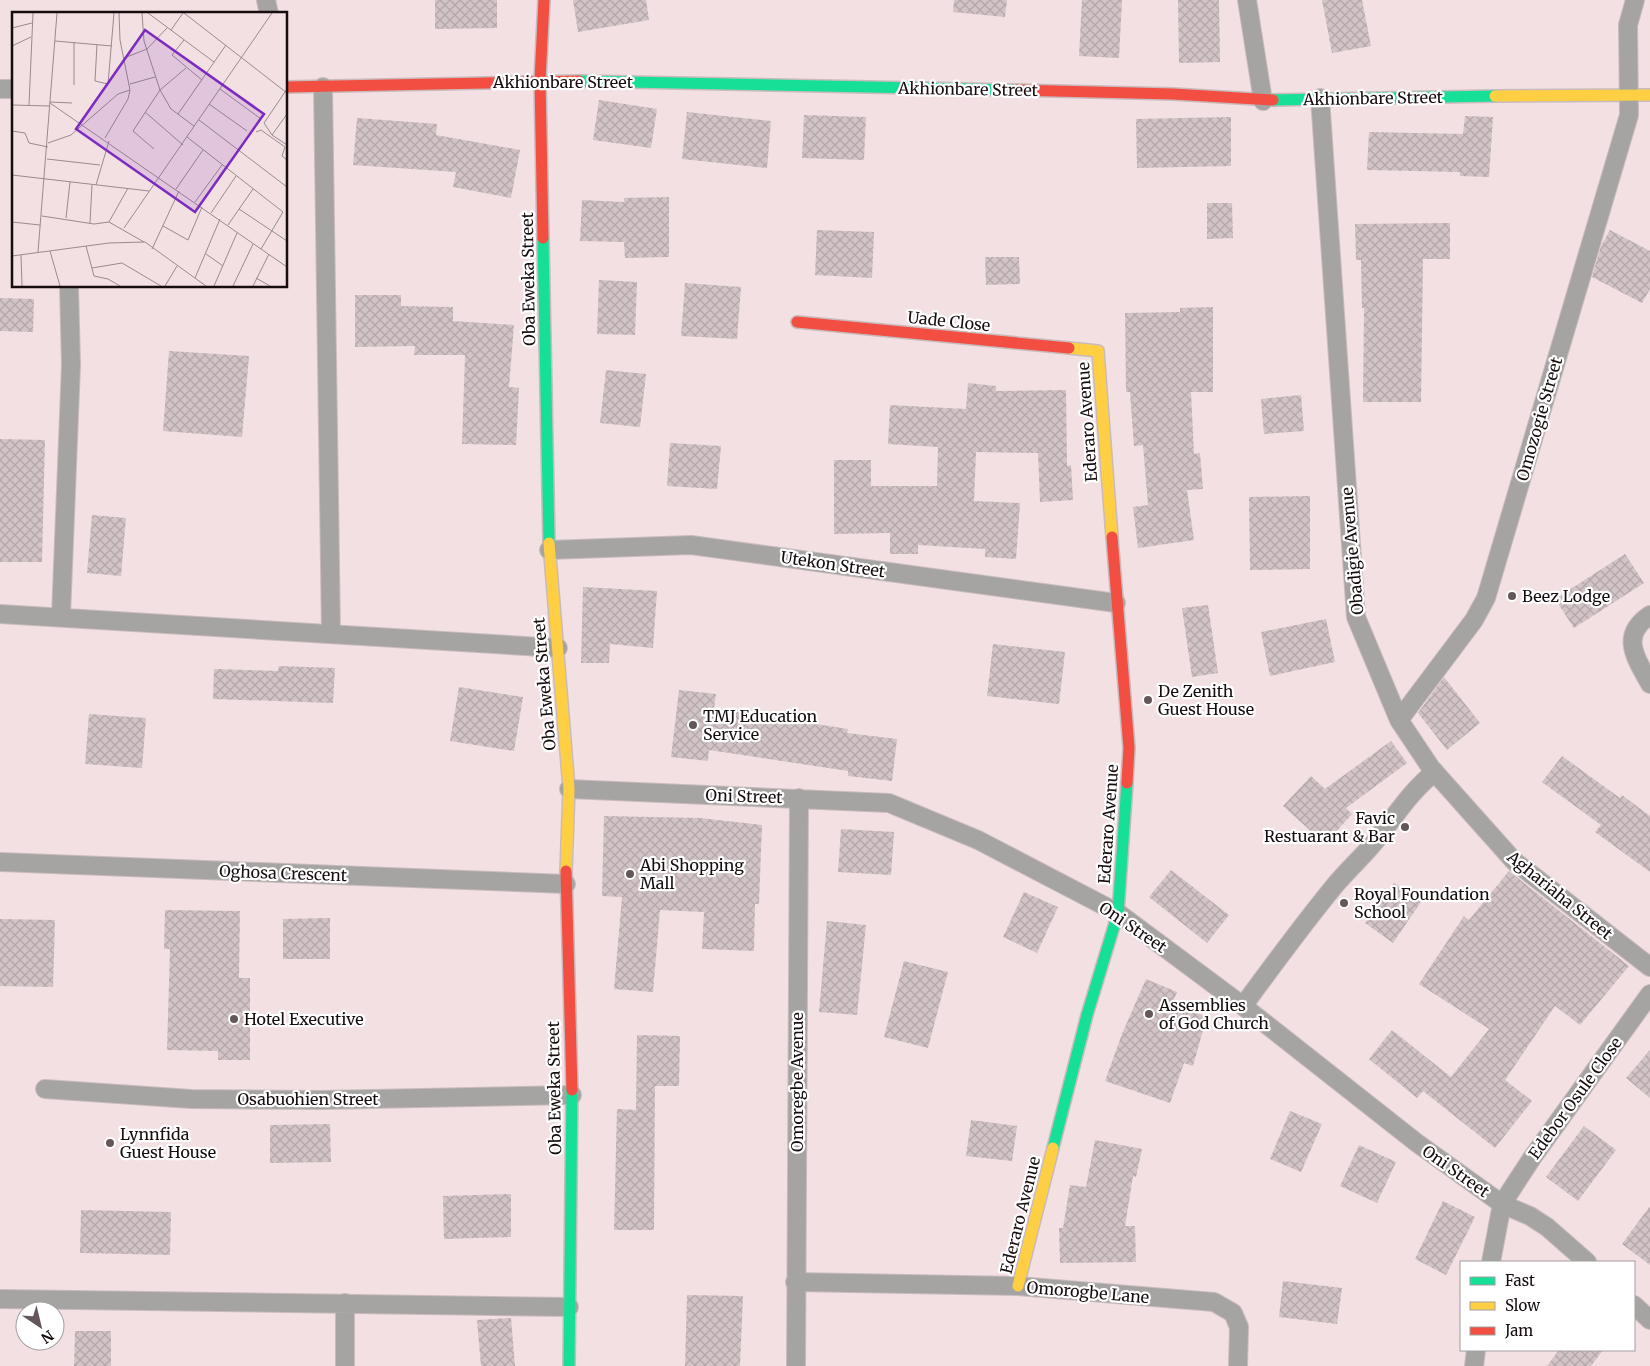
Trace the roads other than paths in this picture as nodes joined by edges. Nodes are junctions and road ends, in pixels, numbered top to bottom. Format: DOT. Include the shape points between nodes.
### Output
graph roads {
  1 [pos="544,0"];
  2 [pos="1247,0"];
  3 [pos="1635,0"];
  4 [pos="540,80"];
  5 [pos="288,87"];
  6 [pos="323,87"];
  7 [pos="1630,95"];
  8 [pos="1650,95"];
  9 [pos="1320,98"];
  10 [pos="1263,100"];
  11 [pos="69,288"];
  12 [pos="797,322"];
  13 [pos="1098,352"];
  14 [pos="549,550"];
  15 [pos="1116,603"];
  16 [pos="0,614"];
  17 [pos="1650,615"];
  18 [pos="61,616"];
  19 [pos="331,634"];
  20 [pos="558,648"];
  21 [pos="1650,684"];
  22 [pos="1399,720"];
  23 [pos="1435,772"];
  24 [pos="569,789"];
  25 [pos="799,798"];
  26 [pos="0,862"];
  27 [pos="566,884"];
  28 [pos="1118,913"];
  29 [pos="1650,967"];
  30 [pos="1650,994"];
  31 [pos="1242,1006"];
  32 [pos="44,1089"];
  33 [pos="572,1096"];
  34 [pos="1502,1204"];
  35 [pos="1491,1261"];
  36 [pos="1586,1261"];
  37 [pos="795,1282"];
  38 [pos="1018,1286"];
  39 [pos="0,1299"];
  40 [pos="346,1303"];
  41 [pos="1635,1306"];
  42 [pos="569,1307"];
  43 [pos="1650,1320"];
  44 [pos="1476,1351"];
  45 [pos="345,1366"];
  46 [pos="569,1366"];
  47 [pos="796,1366"];
  48 [pos="1238,1366"];
  49 [pos="1474,1366"];
  1 -- 4 [label="street, Oba Eweka Street"];
  2 -- 10 [label="street"];
  3 -- 7 [label="street, Omozogie Street" via="1628,25"];
  4 -- 6 [label="street, Akhionbare Street"];
  4 -- 10 [label="street, Akhionbare Street" via="1174,94"];
  4 -- 14 [label="street, Oba Eweka Street"];
  5 -- 6 [label="street, Akhionbare Street"];
  6 -- 19 [label="street"];
  7 -- 8 [label="street, Akhionbare Street"];
  7 -- 9 [label="street, Akhionbare Street"];
  7 -- 22 [label="street, Omozogie Street" via="1629,115 1486,598 1474,620"];
  9 -- 10 [label="street, Akhionbare Street"];
  9 -- 22 [label="street, Obadigie Avenue" via="1356,617"];
  11 -- 18 [label="street" via="71,365"];
  12 -- 13 [label="street, Uade Close"];
  13 -- 15 [label="street, Ederaro Avenue"];
  14 -- 15 [label="street, Utekon Street" via="691,545"];
  14 -- 20 [label="street, Oba Eweka Street"];
  15 -- 28 [label="street, Ederaro Avenue" via="1129,748"];
  16 -- 18 [label="street"];
  17 -- 21 [label="street" via="1632,634 1633,653"];
  18 -- 19 [label="street"];
  19 -- 20 [label="street"];
  20 -- 24 [label="street, Oba Eweka Street"];
  22 -- 23 [label="street, Obadigie Avenue"];
  23 -- 29 [label="street, Aghariaha Street" via="1514,861"];
  23 -- 31 [label="street" via="1404,802 1372,845 1281,952"];
  24 -- 25 [label="street, Oni Street"];
  24 -- 27 [label="street, Oba Eweka Street"];
  25 -- 28 [label="street, Oni Street" via="889,804 978,840"];
  25 -- 37 [label="street, Omoregbe Avenue"];
  26 -- 27 [label="street, Oghosa Crescent"];
  27 -- 33 [label="street, Oba Eweka Street"];
  28 -- 31 [label="street, Oni Street"];
  28 -- 38 [label="street, Ederaro Avenue" via="1066,1094"];
  30 -- 34 [label="street, Edebor Osule Close"];
  31 -- 34 [label="street, Oni Street" via="1417,1143"];
  32 -- 33 [label="street, Osabuohien Street" via="191,1098 321,1100"];
  33 -- 42 [label="street, Oba Eweka Street"];
  34 -- 35 [label="street"];
  34 -- 36 [label="street, Oni Street" via="1530,1216"];
  37 -- 38 [label="street, Omorogbe Lane"];
  37 -- 47 [label="street, Omoregbe Avenue"];
  38 -- 48 [label="street, Omorogbe Lane" via="1214,1302 1233,1313 1239,1327"];
  39 -- 40 [label="street"];
  40 -- 42 [label="street"];
  40 -- 45 [label="street"];
  41 -- 43 [label="street"];
  42 -- 46 [label="street, Oba Eweka Street"];
  44 -- 49 [label="street"];
}
